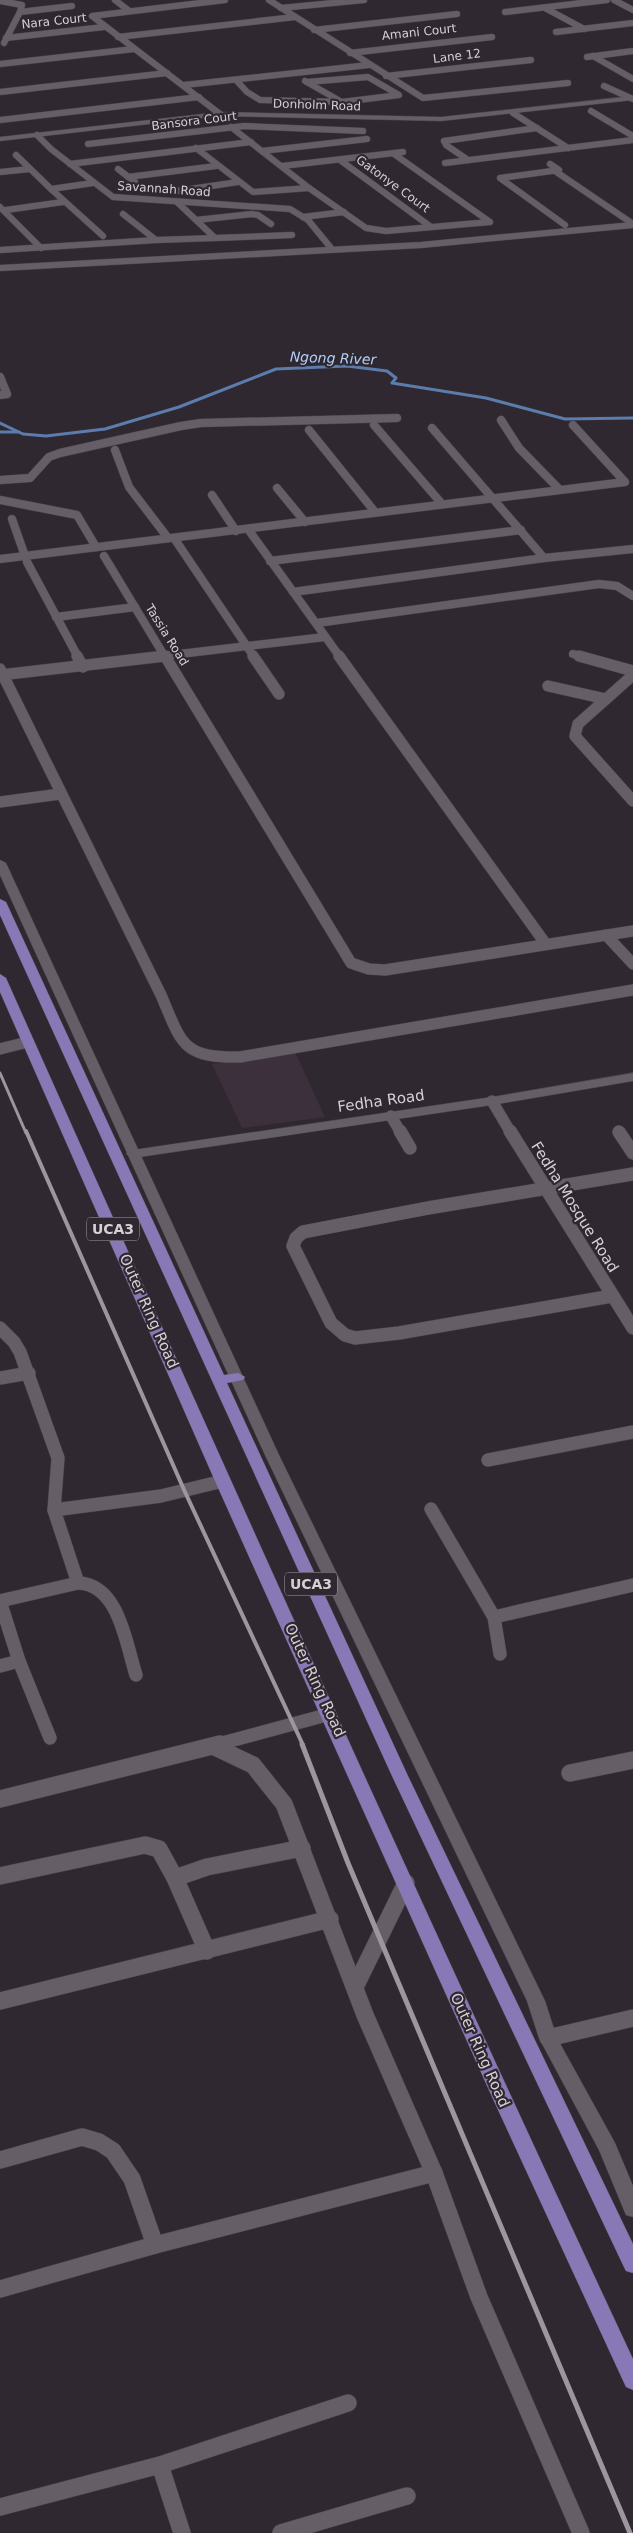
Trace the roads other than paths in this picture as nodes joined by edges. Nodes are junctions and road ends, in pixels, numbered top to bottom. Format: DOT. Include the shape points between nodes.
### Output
graph roads {
  1 [pos="115,0"];
  2 [pos="226,0"];
  3 [pos="269,0"];
  4 [pos="364,0"];
  5 [pos="607,0"];
  6 [pos="614,0"];
  7 [pos="0,1"];
  8 [pos="213,1"];
  9 [pos="72,6"];
  10 [pos="281,8"];
  11 [pos="545,8"];
  12 [pos="128,10"];
  13 [pos="633,10"];
  14 [pos="20,12"];
  15 [pos="505,12"];
  16 [pos="457,14"];
  17 [pos="294,17"];
  18 [pos="633,23"];
  19 [pos="104,27"];
  20 [pos="584,28"];
  21 [pos="314,30"];
  22 [pos="556,32"];
  23 [pos="118,37"];
  24 [pos="492,37"];
  25 [pos="134,50"];
  26 [pos="633,51"];
  27 [pos="350,52"];
  28 [pos="531,60"];
  29 [pos="0,64"];
  30 [pos="369,65"];
  31 [pos="633,67"];
  32 [pos="617,69"];
  33 [pos="167,73"];
  34 [pos="294,73"];
  35 [pos="386,76"];
  36 [pos="633,79"];
  37 [pos="236,80"];
  38 [pos="307,82"];
  39 [pos="568,82"];
  40 [pos="184,85"];
  41 [pos="604,86"];
  42 [pos="0,92"];
  43 [pos="199,97"];
  44 [pos="632,99"];
  45 [pos="342,102"];
  46 [pos="591,111"];
  47 [pos="513,113"];
  48 [pos="220,114"];
  49 [pos="0,120"];
  50 [pos="231,127"];
  51 [pos="304,128"];
  52 [pos="537,128"];
  53 [pos="363,131"];
  54 [pos="37,135"];
  55 [pos="633,136"];
  56 [pos="0,139"];
  57 [pos="367,139"];
  58 [pos="633,140"];
  59 [pos="251,142"];
  60 [pos="326,142"];
  61 [pos="88,144"];
  62 [pos="196,148"];
  63 [pos="568,148"];
  64 [pos="262,151"];
  65 [pos="405,152"];
  66 [pos="532,152"];
  67 [pos="394,154"];
  68 [pos="16,155"];
  69 [pos="340,160"];
  70 [pos="468,160"];
  71 [pos="445,163"];
  72 [pos="70,164"];
  73 [pos="216,166"];
  74 [pos="282,166"];
  75 [pos="30,169"];
  76 [pos="118,170"];
  77 [pos="556,171"];
  78 [pos="0,172"];
  79 [pos="128,177"];
  80 [pos="135,182"];
  81 [pos="238,182"];
  82 [pos="93,183"];
  83 [pos="309,188"];
  84 [pos="51,189"];
  85 [pos="177,191"];
  86 [pos="63,202"];
  87 [pos="176,202"];
  88 [pos="2,209"];
  89 [pos="344,212"];
  90 [pos="123,214"];
  91 [pos="303,217"];
  92 [pos="196,220"];
  93 [pos="271,224"];
  94 [pos="565,225"];
  95 [pos="633,225"];
  96 [pos="431,227"];
  97 [pos="292,235"];
  98 [pos="103,236"];
  99 [pos="215,238"];
  100 [pos="156,240"];
  101 [pos="41,248"];
  102 [pos="331,248"];
  103 [pos="0,250"];
  104 [pos="0,268"];
  105 [pos="0,377"];
  106 [pos="0,395"];
  107 [pos="397,418"];
  108 [pos="501,420"];
  109 [pos="374,425"];
  110 [pos="573,425"];
  111 [pos="432,428"];
  112 [pos="309,430"];
  113 [pos="115,450"];
  114 [pos="0,480"];
  115 [pos="277,488"];
  116 [pos="559,489"];
  117 [pos="212,495"];
  118 [pos="494,498"];
  119 [pos="0,500"];
  120 [pos="442,504"];
  121 [pos="375,512"];
  122 [pos="12,519"];
  123 [pos="305,522"];
  124 [pos="248,529"];
  125 [pos="521,530"];
  126 [pos="236,531"];
  127 [pos="171,538"];
  128 [pos="96,547"];
  129 [pos="633,549"];
  130 [pos="104,556"];
  131 [pos="544,558"];
  132 [pos="0,559"];
  133 [pos="26,559"];
  134 [pos="270,561"];
  135 [pos="293,592"];
  136 [pos="633,596"];
  137 [pos="135,607"];
  138 [pos="56,617"];
  139 [pos="317,623"];
  140 [pos="325,637"];
  141 [pos="247,647"];
  142 [pos="573,654"];
  143 [pos="166,657"];
  144 [pos="82,667"];
  145 [pos="633,672"];
  146 [pos="1,673"];
  147 [pos="633,675"];
  148 [pos="548,686"];
  149 [pos="279,694"];
  150 [pos="606,699"];
  151 [pos="60,794"];
  152 [pos="633,800"];
  153 [pos="0,802"];
  154 [pos="0,863"];
  155 [pos="0,902"];
  156 [pos="633,930"];
  157 [pos="606,935"];
  158 [pos="545,943"];
  159 [pos="633,964"];
  160 [pos="0,978"];
  161 [pos="633,990"];
  162 [pos="28,1042"];
  163 [pos="0,1049"];
  164 [pos="633,1077"];
  165 [pos="492,1101"];
  166 [pos="391,1116"];
  167 [pos="619,1132"];
  168 [pos="410,1148"];
  169 [pos="633,1153"];
  170 [pos="133,1154"];
  171 [pos="633,1174"];
  172 [pos="544,1189"];
  173 [pos="612,1296"];
  174 [pos="0,1328"];
  175 [pos="633,1328"];
  176 [pos="29,1373"];
  177 [pos="238,1376"];
  178 [pos="0,1378"];
  179 [pos="219,1380"];
  180 [pos="633,1432"];
  181 [pos="488,1460"];
  182 [pos="223,1481"];
  183 [pos="54,1510"];
  184 [pos="431,1510"];
  185 [pos="78,1582"];
  186 [pos="633,1585"];
  187 [pos="0,1601"];
  188 [pos="494,1617"];
  189 [pos="500,1654"];
  190 [pos="19,1661"];
  191 [pos="0,1666"];
  192 [pos="136,1675"];
  193 [pos="330,1714"];
  194 [pos="50,1738"];
  195 [pos="213,1746"];
  196 [pos="633,1760"];
  197 [pos="570,1773"];
  198 [pos="0,1799"];
  199 [pos="302,1848"];
  200 [pos="0,1876"];
  201 [pos="175,1878"];
  202 [pos="406,1883"];
  203 [pos="330,1919"];
  204 [pos="207,1951"];
  205 [pos="355,1987"];
  206 [pos="0,2001"];
  207 [pos="633,2018"];
  208 [pos="548,2038"];
  209 [pos="0,2160"];
  210 [pos="434,2173"];
  211 [pos="633,2209"];
  212 [pos="155,2245"];
  213 [pos="633,2262"];
  214 [pos="0,2289"];
  215 [pos="633,2381"];
  216 [pos="348,2403"];
  217 [pos="160,2465"];
  218 [pos="407,2496"];
  219 [pos="0,2507"];
  220 [pos="182,2533"];
  221 [pos="281,2533"];
  222 [pos="581,2533"];
  1 -- 12 [label="street"];
  2 -- 8 [label="street"];
  3 -- 10 [label="street"];
  4 -- 10 [label="street"];
  5 -- 11 [label="street"];
  6 -- 13 [label="street"];
  7 -- 14 [label="street" via="22,5"];
  8 -- 12 [label="street"];
  9 -- 14 [label="street"];
  10 -- 17 [label="street"];
  11 -- 15 [label="street"];
  11 -- 20 [label="street"];
  12 -- 19 [label="street" via="92,16"];
  14 -- 19 [label="street, Nara Court" via="5,41"];
  16 -- 21 [label="street"];
  17 -- 21 [label="street"];
  17 -- 23 [label="street"];
  18 -- 20 [label="street"];
  19 -- 23 [label="street"];
  20 -- 22 [label="street"];
  21 -- 27 [label="street"];
  23 -- 25 [label="street"];
  24 -- 27 [label="street, Amani Court"];
  25 -- 29 [label="street"];
  25 -- 33 [label="street"];
  26 -- 32 [label="street" via="590,56"];
  27 -- 30 [label="street"];
  28 -- 35 [label="street, Lane 12"];
  30 -- 34 [label="street"];
  30 -- 35 [label="street"];
  31 -- 32 [label="street"];
  32 -- 36 [label="street"];
  33 -- 40 [label="street"];
  33 -- 42 [label="street"];
  34 -- 37 [label="street"];
  34 -- 38 [label="street"];
  35 -- 39 [label="street" via="420,98 430,99"];
  37 -- 40 [label="street"];
  37 -- 45 [label="street" via="260,100"];
  38 -- 45 [label="street"];
  38 -- 45 [label="street" via="368,77 399,95"];
  40 -- 43 [label="street"];
  41 -- 44 [label="street"];
  43 -- 48 [label="street"];
  43 -- 49 [label="street"];
  44 -- 47 [label="main road, Donholm Road"];
  46 -- 55 [label="street"];
  47 -- 48 [label="main road, Donholm Road" via="441,119"];
  47 -- 52 [label="street"];
  48 -- 54 [label="main road, Donholm Road"];
  50 -- 51 [label="street, Bansora Court"];
  50 -- 59 [label="street"];
  50 -- 61 [label="street, Bansora Court"];
  51 -- 53 [label="street, Bansora Court"];
  51 -- 60 [label="street"];
  52 -- 63 [label="street"];
  52 -- 70 [label="street" via="444,141 446,146"];
  54 -- 56 [label="main road, Donholm Road"];
  54 -- 72 [label="street, Savannah Road"];
  57 -- 60 [label="street"];
  58 -- 63 [label="street"];
  59 -- 62 [label="street"];
  59 -- 64 [label="street"];
  60 -- 64 [label="street"];
  62 -- 72 [label="street"];
  62 -- 73 [label="street"];
  63 -- 66 [label="street"];
  64 -- 74 [label="street"];
  65 -- 67 [label="street"];
  66 -- 70 [label="street"];
  66 -- 77 [label="street" via="559,169"];
  67 -- 69 [label="street"];
  67 -- 96 [label="street" via="490,222"];
  68 -- 75 [label="street"];
  69 -- 74 [label="street"];
  69 -- 96 [label="street, Gatonye Court"];
  70 -- 71 [label="street"];
  72 -- 82 [label="street, Savannah Road"];
  73 -- 79 [label="street"];
  73 -- 81 [label="street"];
  74 -- 83 [label="street"];
  75 -- 78 [label="street"];
  75 -- 84 [label="street"];
  76 -- 79 [label="street"];
  77 -- 94 [label="street" via="500,178"];
  77 -- 95 [label="street"];
  79 -- 80 [label="street"];
  81 -- 83 [label="street" via="250,191 260,193"];
  81 -- 85 [label="street"];
  82 -- 84 [label="street"];
  82 -- 87 [label="street, Savannah Road" via="113,197"];
  83 -- 89 [label="street"];
  84 -- 86 [label="street"];
  86 -- 88 [label="street"];
  86 -- 98 [label="street"];
  87 -- 91 [label="street, Savannah Road" via="282,207"];
  87 -- 92 [label="street"];
  88 -- 101 [label="street"];
  89 -- 91 [label="street"];
  89 -- 96 [label="street" via="371,229"];
  90 -- 100 [label="street"];
  91 -- 102 [label="street"];
  92 -- 93 [label="street" via="255,214"];
  92 -- 99 [label="street"];
  95 -- 102 [label="street" via="421,244"];
  97 -- 99 [label="street"];
  99 -- 100 [label="street"];
  100 -- 101 [label="street"];
  101 -- 103 [label="street"];
  102 -- 104 [label="street"];
  105 -- 106 [label="street" via="7,394"];
  107 -- 114 [label="street" via="182,426 60,453 49,457 30,478"];
  108 -- 116 [label="street" via="519,448"];
  109 -- 120 [label="street"];
  110 -- 116 [label="street" via="625,482"];
  111 -- 118 [label="street"];
  112 -- 121 [label="street"];
  113 -- 127 [label="street" via="129,487"];
  115 -- 123 [label="street"];
  116 -- 118 [label="street"];
  117 -- 126 [label="street"];
  118 -- 120 [label="street"];
  118 -- 125 [label="street"];
  119 -- 128 [label="street" via="77,515"];
  120 -- 121 [label="street"];
  121 -- 123 [label="street"];
  122 -- 133 [label="street"];
  123 -- 124 [label="street"];
  124 -- 126 [label="street"];
  124 -- 134 [label="street"];
  125 -- 131 [label="street"];
  125 -- 134 [label="street"];
  126 -- 127 [label="street"];
  127 -- 128 [label="street"];
  127 -- 141 [label="street"];
  128 -- 133 [label="street"];
  129 -- 131 [label="street"];
  130 -- 137 [label="street, Tassia Road"];
  131 -- 135 [label="street"];
  132 -- 133 [label="street"];
  133 -- 138 [label="street"];
  134 -- 135 [label="street"];
  135 -- 139 [label="street"];
  136 -- 139 [label="street" via="617,586 599,584"];
  137 -- 138 [label="street"];
  137 -- 143 [label="street, Tassia Road"];
  138 -- 144 [label="street"];
  139 -- 140 [label="street"];
  140 -- 141 [label="street"];
  140 -- 158 [label="street"];
  141 -- 143 [label="street"];
  141 -- 149 [label="street"];
  142 -- 145 [label="street"];
  143 -- 144 [label="street"];
  143 -- 158 [label="street, Tassia Road" via="350,962 369,969 385,970"];
  144 -- 146 [label="street"];
  146 -- 151 [label="street"];
  147 -- 150 [label="street"];
  148 -- 150 [label="street"];
  150 -- 152 [label="street" via="578,724 575,736"];
  151 -- 153 [label="street"];
  151 -- 161 [label="street" via="161,995 181,1042 201,1056 240,1057"];
  154 -- 170 [label="main road, UCA3"];
  155 -- 179 [label="main road, UCA3"];
  156 -- 157 [label="street, Tassia Road"];
  157 -- 158 [label="street, Tassia Road"];
  157 -- 159 [label="street"];
  160 -- 162 [label="main road, Outer Ring Road / UCA3"];
  162 -- 163 [label="street"];
  162 -- 182 [label="main road, Outer Ring Road / UCA3"];
  164 -- 165 [label="main road, Fedha Road"];
  165 -- 166 [label="main road, Fedha Road"];
  165 -- 172 [label="street, Fedha Mosque Road"];
  166 -- 168 [label="street"];
  166 -- 170 [label="main road, Fedha Road"];
  167 -- 169 [label="street"];
  170 -- 177 [label="main road, UCA3"];
  171 -- 172 [label="street"];
  172 -- 173 [label="street, Fedha Mosque Road"];
  172 -- 173 [label="street" via="303,1232 293,1246 331,1323 345,1335 355,1338"];
  173 -- 175 [label="street, Fedha Mosque Road"];
  174 -- 176 [label="street" via="14,1342"];
  176 -- 178 [label="street"];
  176 -- 183 [label="street" via="58,1458"];
  177 -- 179 [label="main road"];
  177 -- 208 [label="main road, UCA3" via="351,1620 536,2001"];
  179 -- 213 [label="main road, UCA3" via="400,1776"];
  180 -- 181 [label="street"];
  182 -- 183 [label="street" via="161,1496"];
  182 -- 193 [label="main road, Outer Ring Road / UCA3"];
  183 -- 185 [label="street"];
  184 -- 188 [label="street"];
  185 -- 187 [label="street"];
  185 -- 192 [label="street" via="98,1588 105,1595 115,1612"];
  186 -- 188 [label="street"];
  187 -- 190 [label="street"];
  188 -- 189 [label="street"];
  190 -- 191 [label="street"];
  190 -- 194 [label="street"];
  193 -- 195 [label="street"];
  193 -- 202 [label="main road, Outer Ring Road / UCA3"];
  195 -- 198 [label="street"];
  195 -- 199 [label="street" via="253,1764 284,1804"];
  196 -- 197 [label="street"];
  199 -- 201 [label="street" via="208,1867"];
  199 -- 203 [label="street"];
  200 -- 201 [label="street" via="145,1845 159,1849"];
  201 -- 204 [label="street"];
  202 -- 205 [label="street"];
  202 -- 215 [label="main road, Outer Ring Road / UCA3"];
  203 -- 204 [label="street"];
  203 -- 205 [label="street"];
  204 -- 206 [label="street"];
  205 -- 210 [label="street"];
  207 -- 208 [label="street"];
  208 -- 211 [label="main road, UCA3" via="608,2149"];
  209 -- 212 [label="street" via="82,2137 110,2146 128,2169"];
  210 -- 212 [label="street"];
  210 -- 222 [label="street" via="479,2297"];
  212 -- 214 [label="street"];
  216 -- 217 [label="street"];
  217 -- 219 [label="street"];
  217 -- 220 [label="street"];
  218 -- 221 [label="street"];
}
